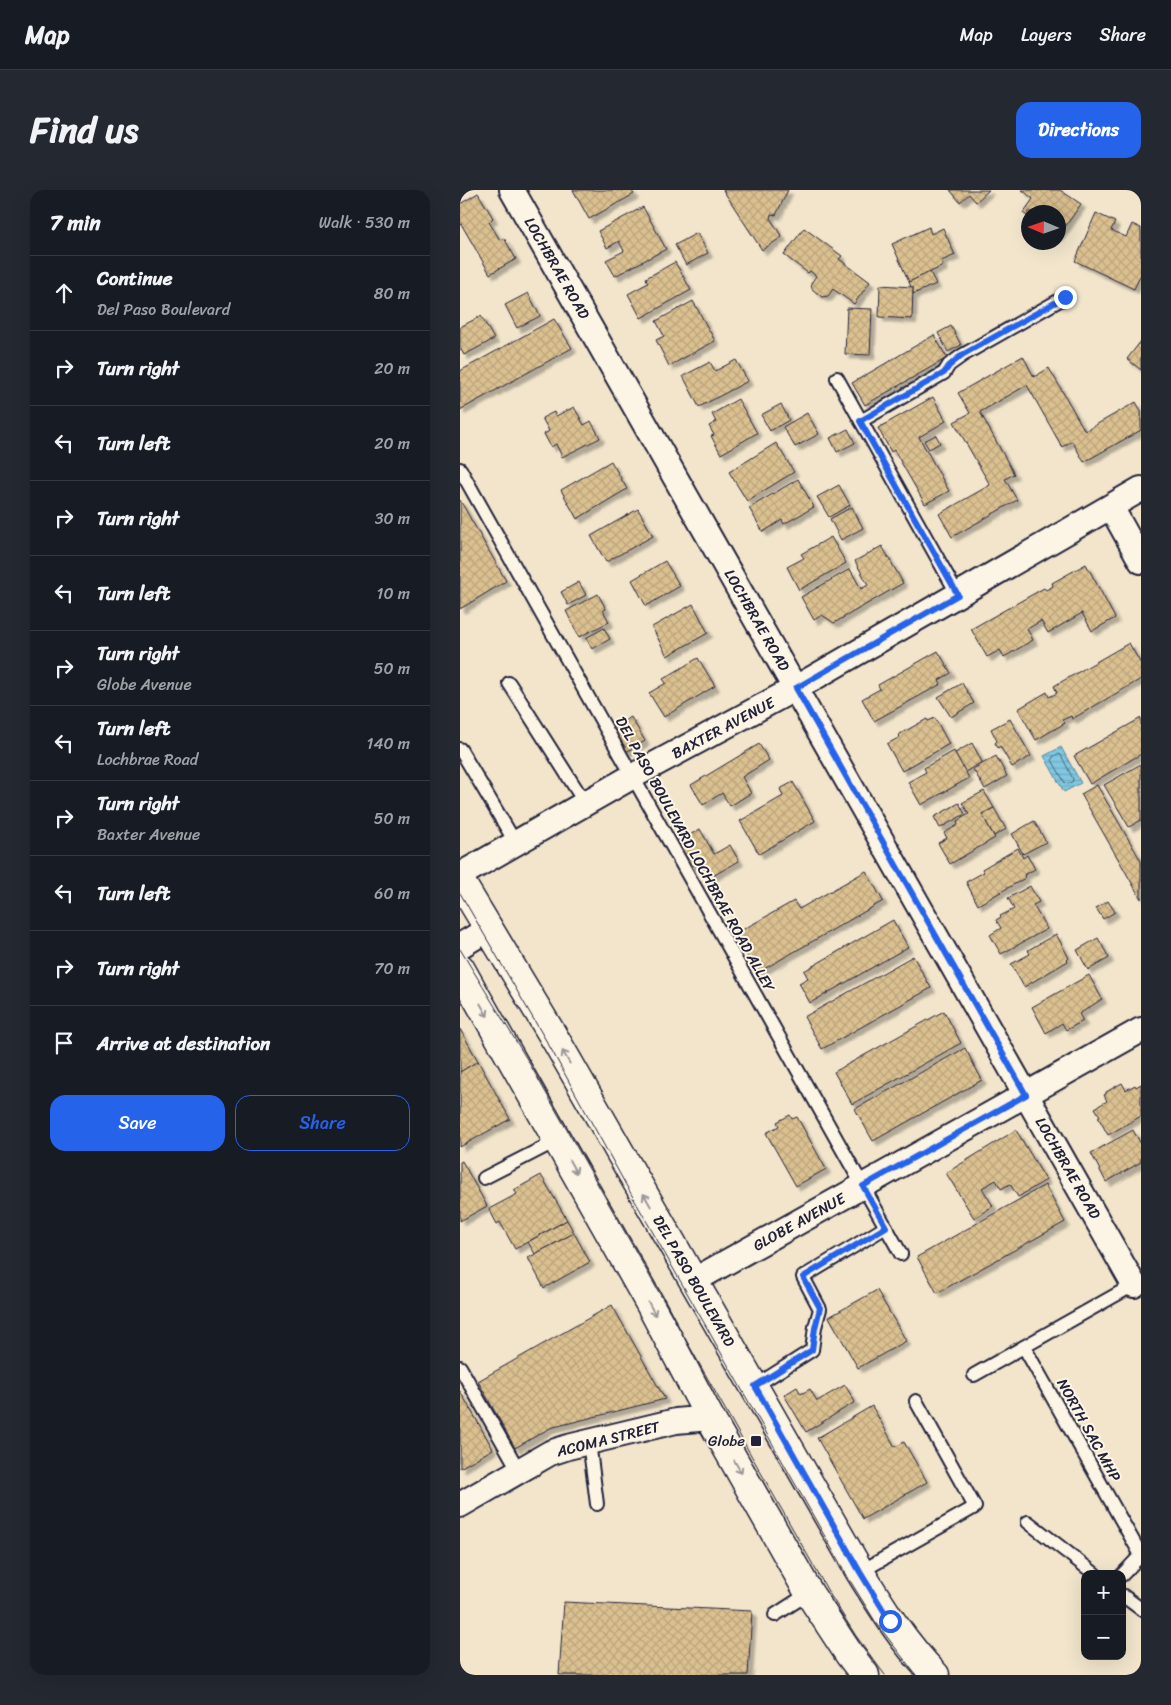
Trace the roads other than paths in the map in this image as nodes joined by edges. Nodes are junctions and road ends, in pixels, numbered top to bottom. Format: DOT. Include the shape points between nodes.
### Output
graph roads {
  1 [pos="512,190"];
  2 [pos="1065,297"];
  3 [pos="837,378"];
  4 [pos="860,421"];
  5 [pos="460,469"];
  6 [pos="1141,489"];
  7 [pos="1111,507"];
  8 [pos="1141,561"];
  9 [pos="958,595"];
  10 [pos="509,683"];
  11 [pos="796,688"];
  12 [pos="460,749"];
  13 [pos="633,776"];
  14 [pos="585,803"];
  15 [pos="516,842"];
  16 [pos="460,875"];
  17 [pos="460,881"];
  18 [pos="490,928"];
  19 [pos="460,946"];
  20 [pos="460,968"];
  21 [pos="1141,1030"];
  22 [pos="1026,1095"];
  23 [pos="558,1140"];
  24 [pos="484,1178"];
  25 [pos="863,1186"];
  26 [pos="886,1227"];
  27 [pos="901,1254"];
  28 [pos="693,1281"];
  29 [pos="1138,1283"];
  30 [pos="1024,1347"];
  31 [pos="460,1367"];
  32 [pos="974,1375"];
  33 [pos="755,1386"];
  34 [pos="916,1401"];
  35 [pos="710,1418"];
  36 [pos="589,1442"];
  37 [pos="519,1471"];
  38 [pos="597,1504"];
  39 [pos="460,1505"];
  40 [pos="1028,1522"];
  41 [pos="1090,1570"];
  42 [pos="1126,1571"];
  43 [pos="860,1572"];
  44 [pos="809,1593"];
  45 [pos="1126,1598"];
  46 [pos="1141,1609"];
  47 [pos="775,1615"];
  48 [pos="865,1675"];
  49 [pos="936,1675"];
  1 -- 11 [label="street, LOCHBRAE ROAD"];
  2 -- 4 [label="lane" via="962,355 944,373"];
  3 -- 4 [label="lane"];
  4 -- 9 [label="lane"];
  5 -- 13 [label="lane, DEL PASO BOULEVARD LOCHBRAE ROAD ALLEY"];
  6 -- 7 [label="street, BAXTER AVENUE"];
  7 -- 8 [label="street"];
  7 -- 9 [label="street, BAXTER AVENUE"];
  9 -- 11 [label="street, BAXTER AVENUE"];
  10 -- 14 [label="lane"];
  11 -- 13 [label="street, BAXTER AVENUE"];
  11 -- 22 [label="street, LOCHBRAE ROAD"];
  12 -- 15 [label="lane"];
  13 -- 14 [label="street, BAXTER AVENUE"];
  13 -- 25 [label="lane, DEL PASO BOULEVARD LOCHBRAE ROAD ALLEY"];
  14 -- 15 [label="street, BAXTER AVENUE"];
  15 -- 16 [label="street, BAXTER AVENUE"];
  17 -- 18 [label="main road, DEL PASO BOULEVARD"];
  18 -- 19 [label="street"];
  28 -- 18 [label="main road, DEL PASO BOULEVARD, one-way"];
  20 -- 23 [label="main road, one-way"];
  21 -- 22 [label="street, GLOBE AVENUE"];
  22 -- 25 [label="street, GLOBE AVENUE"];
  22 -- 29 [label="street, LOCHBRAE ROAD"];
  23 -- 24 [label="lane"];
  23 -- 35 [label="main road, one-way"];
  25 -- 26 [label="lane, DEL PASO BOULEVARD LOCHBRAE ROAD ALLEY"];
  25 -- 28 [label="street, GLOBE AVENUE"];
  26 -- 27 [label="lane, DEL PASO BOULEVARD LOCHBRAE ROAD ALLEY"];
  26 -- 33 [label="lane" via="803,1277 820,1308 812,1350"];
  28 -- 33 [label="main road, DEL PASO BOULEVARD"];
  29 -- 30 [label="lane"];
  30 -- 32 [label="lane"];
  30 -- 42 [label="lane, NORTH SAC MHP" via="1141,1555"];
  31 -- 37 [label="lane"];
  33 -- 43 [label="main road, DEL PASO BOULEVARD"];
  34 -- 43 [label="lane" via="975,1507"];
  35 -- 36 [label="street, ACOMA STREET" via="676,1422"];
  35 -- 44 [label="main road, one-way"];
  36 -- 37 [label="street, ACOMA STREET" via="550,1454"];
  36 -- 38 [label="lane"];
  37 -- 39 [label="street, ACOMA STREET"];
  40 -- 41 [label="lane"];
  43 -- 49 [label="main road, DEL PASO BOULEVARD" via="890,1621"];
  44 -- 47 [label="lane"];
  44 -- 48 [label="main road"];
  45 -- 46 [label="lane"];
}
